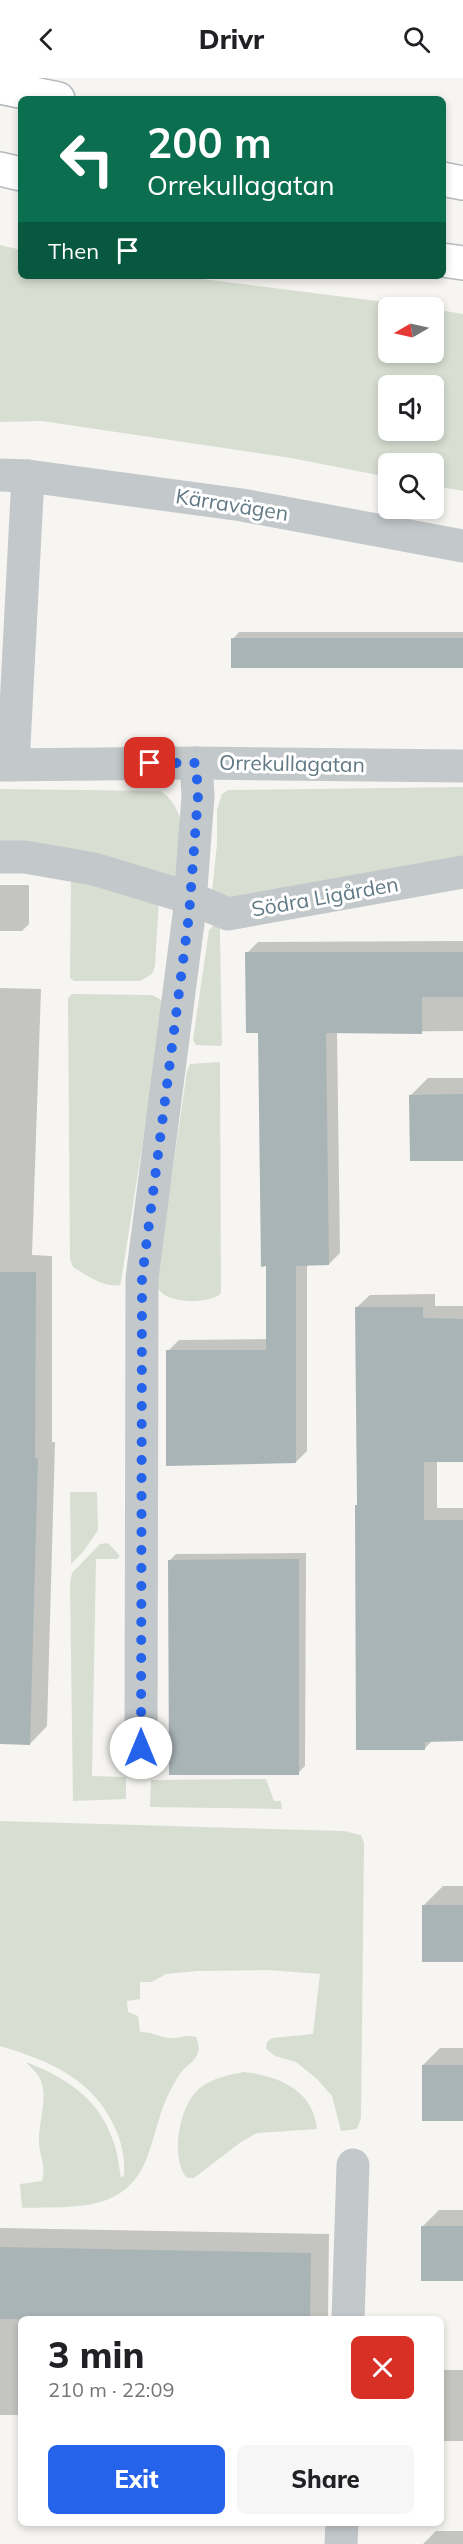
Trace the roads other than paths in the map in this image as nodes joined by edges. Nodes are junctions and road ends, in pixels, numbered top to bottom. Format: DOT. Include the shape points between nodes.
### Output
graph roads {
  1 [pos="0,87"];
  2 [pos="44,96"];
  3 [pos="0,169"];
  4 [pos="18,173"];
  5 [pos="446,180"];
  6 [pos="463,183"];
  7 [pos="446,261"];
  8 [pos="463,263"];
  9 [pos="14,476"];
  10 [pos="463,546"];
  11 [pos="196,763"];
  12 [pos="6,765"];
  13 [pos="463,766"];
  14 [pos="0,857"];
  15 [pos="463,872"];
  16 [pos="190,898"];
  17 [pos="141,1748"];
  18 [pos="353,2165"];
  19 [pos="348,2316"];
  20 [pos="342,2526"];
  21 [pos="341,2544"];
  1 -- 2 [label="highway"];
  3 -- 4 [label="highway"];
  5 -- 6 [label="highway"];
  7 -- 8 [label="highway"];
  9 -- 10 [label="street, Kärravägen" via="242,505"];
  9 -- 12 [label="street, Orrekullagatan"];
  11 -- 12 [label="street, Orrekullagatan"];
  11 -- 13 [label="street, Orrekullagatan"];
  11 -- 16 [label="street" via="198,796"];
  14 -- 16 [label="street, Södra Ligården" via="24,856 94,868"];
  15 -- 16 [label="street, Södra Ligården" via="228,914"];
  16 -- 17 [label="street" via="142,1278"];
  18 -- 19 [label="street"];
  20 -- 21 [label="street"];
}
